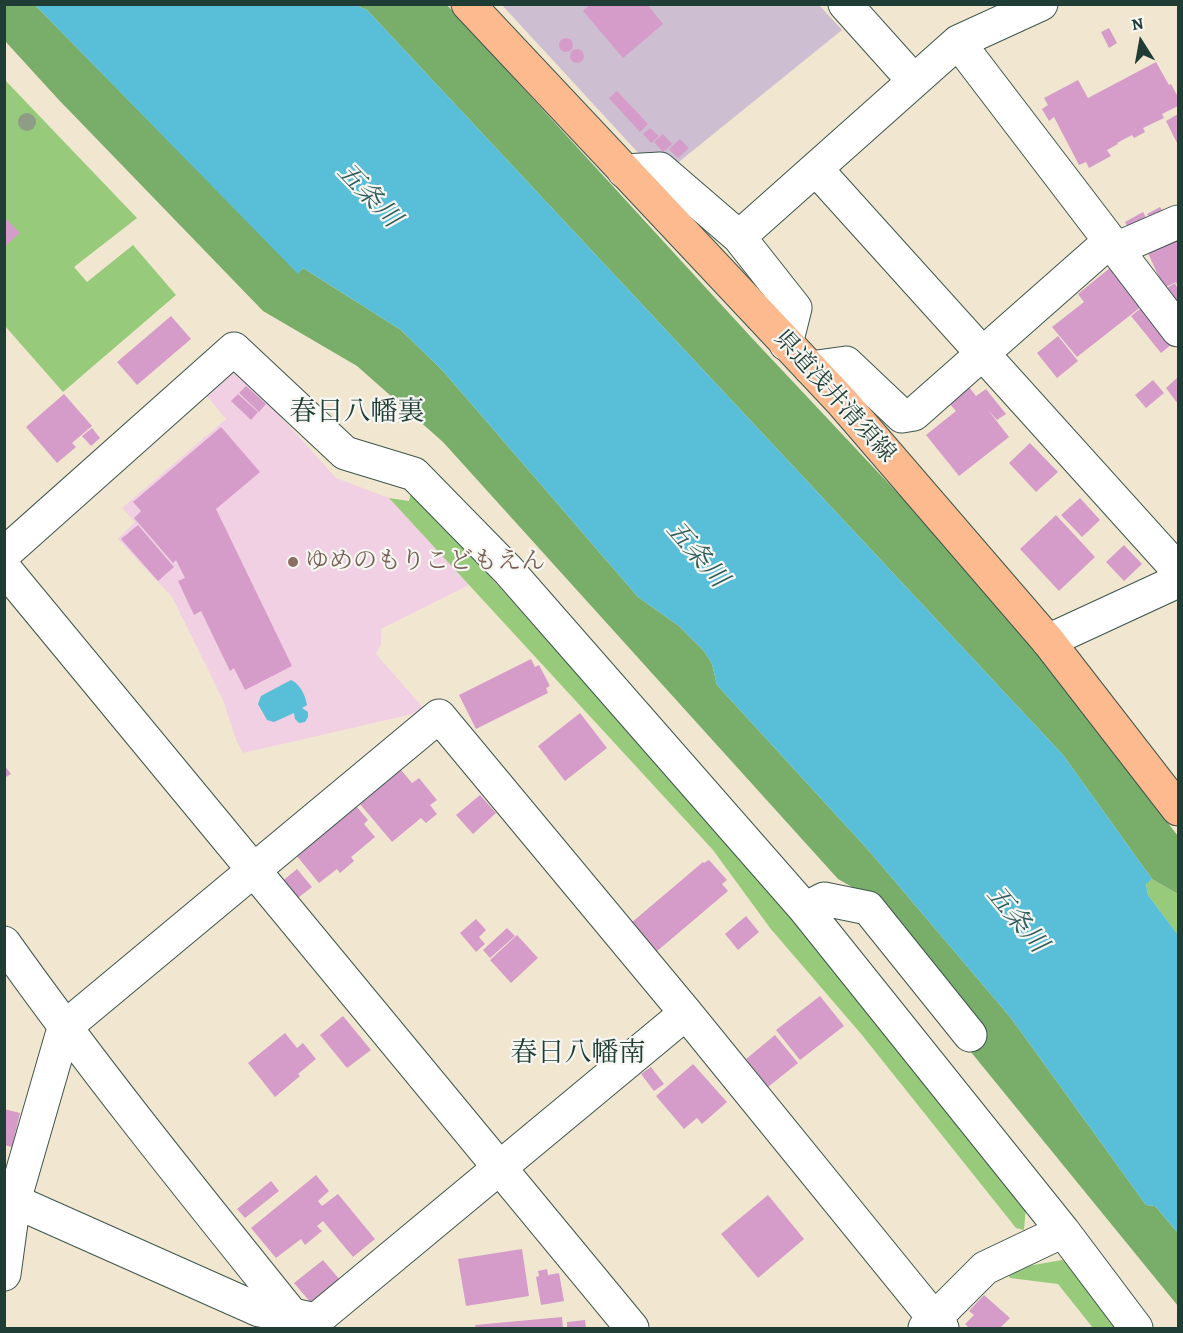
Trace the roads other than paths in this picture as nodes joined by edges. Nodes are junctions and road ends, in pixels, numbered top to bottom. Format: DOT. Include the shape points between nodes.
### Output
graph roads {
  1 [pos="468,4"];
  2 [pos="845,4"];
  3 [pos="1041,4"];
  4 [pos="958,42"];
  5 [pos="914,81"];
  6 [pos="816,168"];
  7 [pos="624,171"];
  8 [pos="1179,222"];
  9 [pos="739,237"];
  10 [pos="1113,245"];
  11 [pos="1179,330"];
  12 [pos="786,344"];
  13 [pos="983,353"];
  14 [pos="810,368"];
  15 [pos="4,554"];
  16 [pos="4,568"];
  17 [pos="1179,570"];
  18 [pos="1179,581"];
  19 [pos="1048,641"];
  20 [pos="1179,809"];
  21 [pos="254,870"];
  22 [pos="805,909"];
  23 [pos="4,943"];
  24 [pos="686,1012"];
  25 [pos="64,1028"];
  26 [pos="970,1035"];
  27 [pos="499,1167"];
  28 [pos="14,1201"];
  29 [pos="1063,1231"];
  30 [pos="4,1274"];
  31 [pos="292,1316"];
  32 [pos="933,1325"];
  33 [pos="632,1329"];
  34 [pos="1136,1329"];
  1 -- 7 [label="main road, 県道浅井清須線"];
  2 -- 5 [label="street"];
  3 -- 4 [label="street"];
  4 -- 5 [label="street"];
  4 -- 10 [label="street"];
  5 -- 6 [label="street"];
  6 -- 9 [label="street"];
  6 -- 13 [label="street"];
  7 -- 9 [label="street" via="660,169"];
  7 -- 12 [label="main road, 県道浅井清須線"];
  8 -- 10 [label="street"];
  9 -- 12 [label="street" via="795,308"];
  10 -- 11 [label="street"];
  10 -- 13 [label="street"];
  12 -- 14 [label="main road, 県道浅井清須線"];
  13 -- 14 [label="street" via="914,414 902,416 846,363"];
  13 -- 17 [label="street"];
  14 -- 19 [label="main road, 県道浅井清須線"];
  15 -- 22 [label="street" via="234,349 345,453 414,474 508,570"];
  16 -- 21 [label="street"];
  18 -- 19 [label="street"];
  19 -- 20 [label="main road, 県道浅井清須線"];
  21 -- 24 [label="street" via="439,716"];
  21 -- 25 [label="street"];
  21 -- 27 [label="street"];
  22 -- 26 [label="street" via="824,899 868,908"];
  22 -- 29 [label="street"];
  23 -- 25 [label="street"];
  24 -- 27 [label="street"];
  24 -- 32 [label="street"];
  25 -- 28 [label="street"];
  25 -- 31 [label="street"];
  27 -- 31 [label="street" via="316,1320"];
  27 -- 33 [label="street"];
  28 -- 30 [label="street"];
  28 -- 31 [label="street" via="259,1310"];
  29 -- 32 [label="street" via="985,1268"];
  29 -- 34 [label="street"];
}
